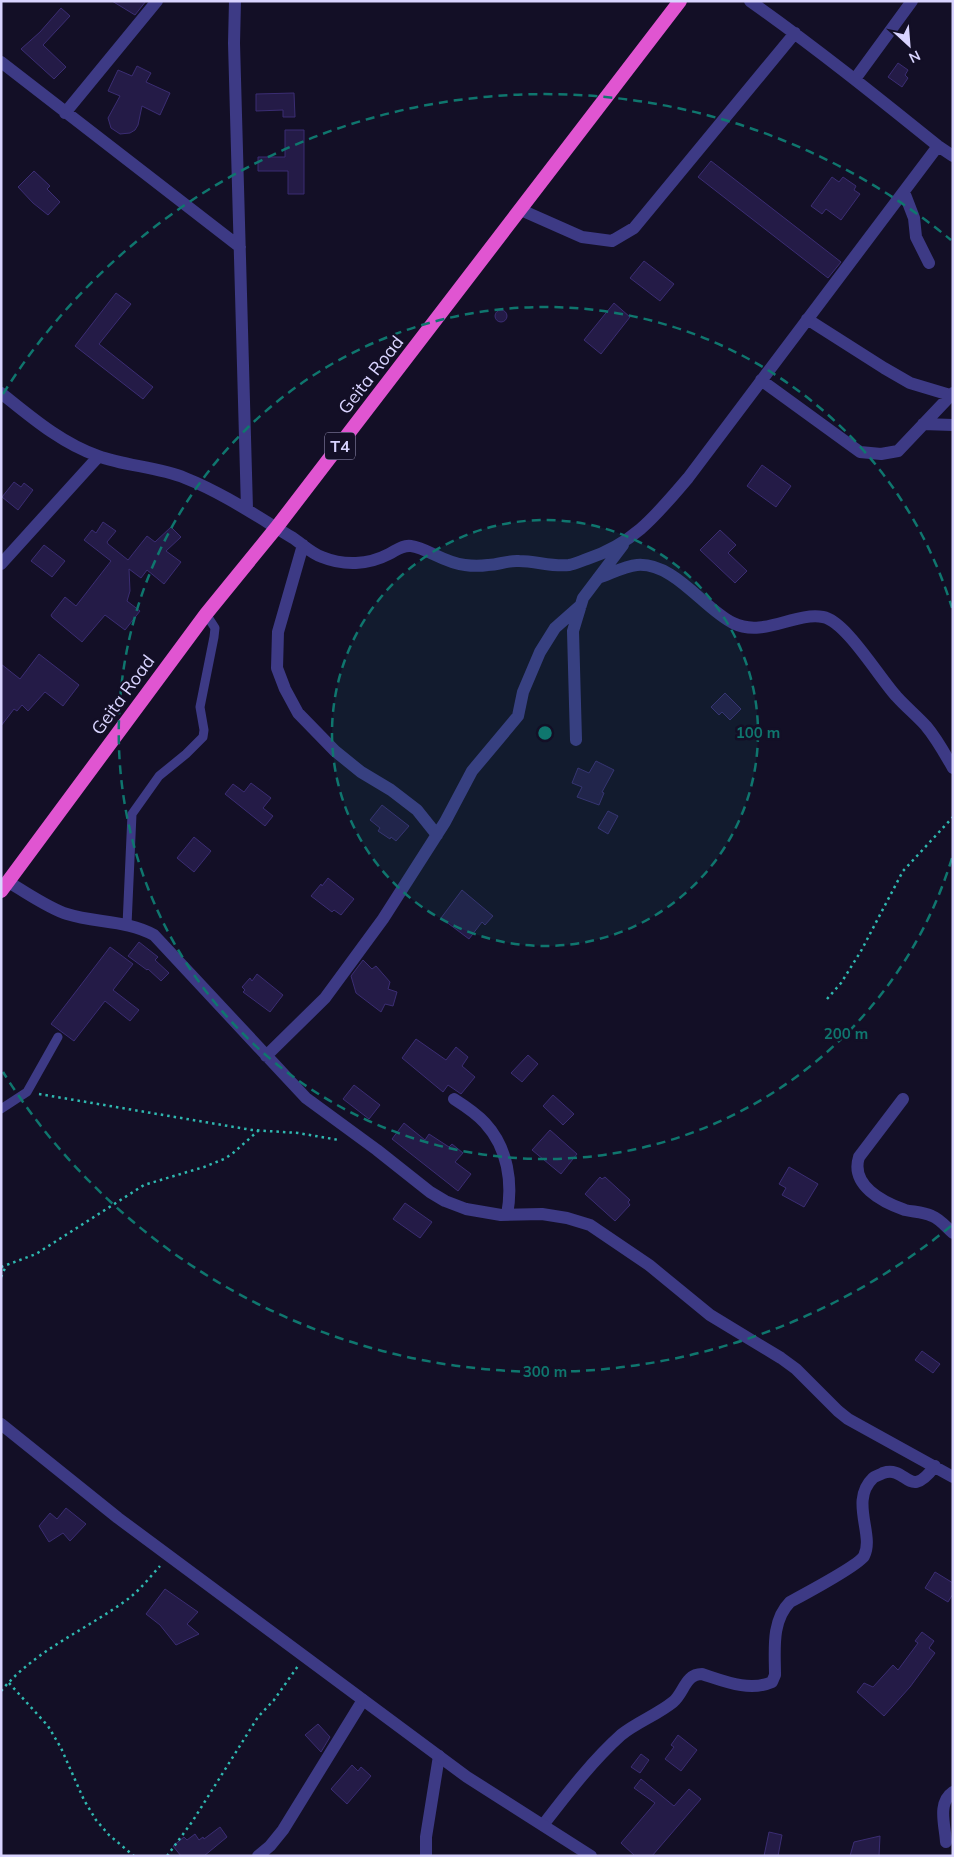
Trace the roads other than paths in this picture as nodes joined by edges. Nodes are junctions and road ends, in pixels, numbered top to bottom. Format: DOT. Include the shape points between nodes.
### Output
graph roads {
  1 [pos="157,1"];
  2 [pos="234,1"];
  3 [pos="680,1"];
  4 [pos="750,1"];
  5 [pos="912,1"];
  6 [pos="795,33"];
  7 [pos="1,62"];
  8 [pos="855,79"];
  9 [pos="65,113"];
  10 [pos="938,146"];
  11 [pos="953,156"];
  12 [pos="904,192"];
  13 [pos="521,210"];
  14 [pos="240,247"];
  15 [pos="929,263"];
  16 [pos="807,319"];
  17 [pos="761,380"];
  18 [pos="1,393"];
  19 [pos="952,394"];
  20 [pos="923,424"];
  21 [pos="953,425"];
  22 [pos="98,457"];
  23 [pos="247,509"];
  24 [pos="276,528"];
  25 [pos="626,540"];
  26 [pos="304,545"];
  27 [pos="1,564"];
  28 [pos="598,578"];
  29 [pos="581,605"];
  30 [pos="206,614"];
  31 [pos="576,740"];
  32 [pos="953,768"];
  33 [pos="437,835"];
  34 [pos="5,887"];
  35 [pos="127,924"];
  36 [pos="58,1037"];
  37 [pos="266,1056"];
  38 [pos="454,1099"];
  39 [pos="903,1099"];
  40 [pos="1,1109"];
  41 [pos="507,1215"];
  42 [pos="953,1233"];
  43 [pos="1,1424"];
  44 [pos="935,1466"];
  45 [pos="953,1477"];
  46 [pos="363,1700"];
  47 [pos="439,1756"];
  48 [pos="953,1792"];
  49 [pos="543,1826"];
  50 [pos="946,1842"];
  51 [pos="258,1856"];
  52 [pos="426,1856"];
  53 [pos="590,1856"];
  1 -- 9 [label="street"];
  2 -- 14 [label="street"];
  3 -- 13 [label="highway, Geita Road / T4"];
  4 -- 6 [label="street"];
  5 -- 8 [label="street"];
  6 -- 8 [label="street"];
  6 -- 13 [label="street" via="634,228 612,241 589,238"];
  7 -- 9 [label="street"];
  8 -- 10 [label="street"];
  9 -- 14 [label="street"];
  10 -- 11 [label="street"];
  10 -- 12 [label="street"];
  12 -- 15 [label="street" via="914,218 916,237"];
  12 -- 16 [label="street"];
  13 -- 24 [label="highway, Geita Road / T4"];
  14 -- 23 [label="street"];
  16 -- 17 [label="street"];
  16 -- 19 [label="street" via="910,383"];
  17 -- 20 [label="street" via="860,452 881,454 898,450"];
  17 -- 25 [label="street" via="688,478 658,513"];
  18 -- 22 [label="street" via="48,430"];
  19 -- 20 [label="street"];
  20 -- 21 [label="street"];
  22 -- 23 [label="street" via="183,477"];
  22 -- 27 [label="street"];
  23 -- 24 [label="street"];
  24 -- 26 [label="street"];
  24 -- 30 [label="highway, Geita Road / T4"];
  25 -- 26 [label="street" via="600,554 555,566 519,560 489,566 464,565 409,545 375,560 348,564 320,557"];
  25 -- 28 [label="street"];
  26 -- 33 [label="street" via="278,632 276,668 285,689 298,713 335,752 417,810"];
  28 -- 29 [label="street"];
  28 -- 32 [label="street" via="638,565 656,568 675,578 732,622 751,628 824,617 849,636 896,696 927,727"];
  29 -- 31 [label="street" via="573,631"];
  29 -- 33 [label="street" via="555,628 540,652 523,692 518,716 472,771"];
  30 -- 34 [label="highway, Geita Road / T4"];
  30 -- 35 [label="lane" via="215,628 200,707 203,737 159,776 132,814"];
  33 -- 37 [label="street" via="336,984"];
  34 -- 35 [label="street" via="63,913"];
  35 -- 37 [label="street" via="143,929 162,942"];
  36 -- 40 [label="lane" via="28,1092"];
  37 -- 41 [label="street" via="306,1098 430,1192 466,1209"];
  38 -- 41 [label="street" via="485,1123 504,1155 509,1178"];
  39 -- 42 [label="street" via="859,1157 859,1178 885,1201 934,1217"];
  41 -- 44 [label="street" via="542,1214 590,1225 648,1265 710,1315 789,1363 848,1419"];
  43 -- 46 [label="street" via="118,1518"];
  44 -- 45 [label="street"];
  44 -- 49 [label="street" via="919,1482 890,1471 873,1478 867,1486 862,1509 864,1557 784,1608 777,1624 772,1682 763,1686 742,1686 696,1674 677,1699 622,1734"];
  46 -- 47 [label="street"];
  46 -- 51 [label="street" via="283,1830"];
  47 -- 49 [label="street"];
  47 -- 52 [label="street"];
  48 -- 50 [label="street" via="945,1799 943,1812"];
  49 -- 53 [label="street"];
}
